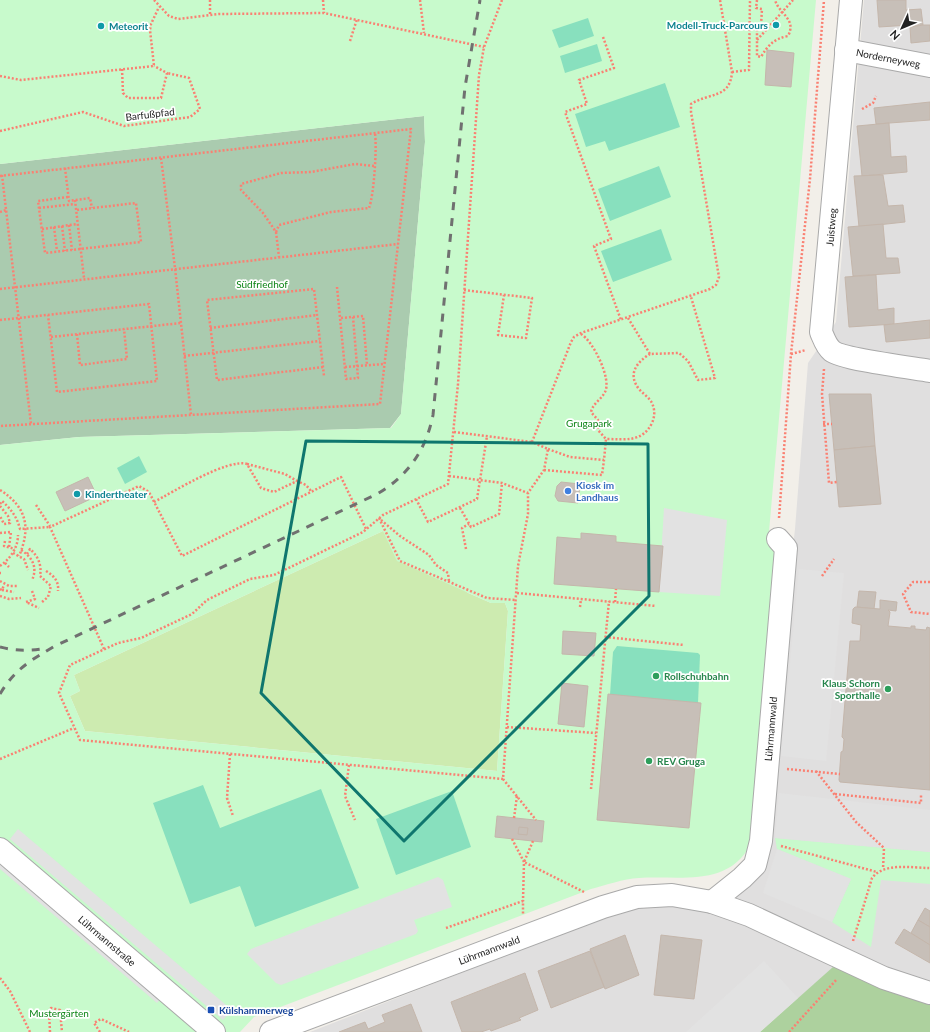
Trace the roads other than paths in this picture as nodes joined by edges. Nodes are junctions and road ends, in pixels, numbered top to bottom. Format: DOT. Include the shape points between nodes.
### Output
graph roads {
  1 [pos="851,0"];
  2 [pos="846,50"];
  3 [pos="930,66"];
  4 [pos="930,371"];
  5 [pos="778,539"];
  6 [pos="0,849"];
  7 [pos="712,902"];
  8 [pos="930,993"];
  9 [pos="214,1032"];
  10 [pos="271,1032"];
  1 -- 2 [label="street, Juistweg"];
  2 -- 3 [label="street, Norderneyweg"];
  2 -- 4 [label="street, Juistweg" via="821,332 833,352 848,357"];
  5 -- 7 [label="street, Lührmannwald" via="786,548 761,841 755,865"];
  6 -- 9 [label="street, Lührmannstraße"];
  7 -- 8 [label="street, Lührmannwald" via="749,915 884,978"];
  7 -- 10 [label="street, Lührmannwald" via="672,895 637,897 603,907"];
}
